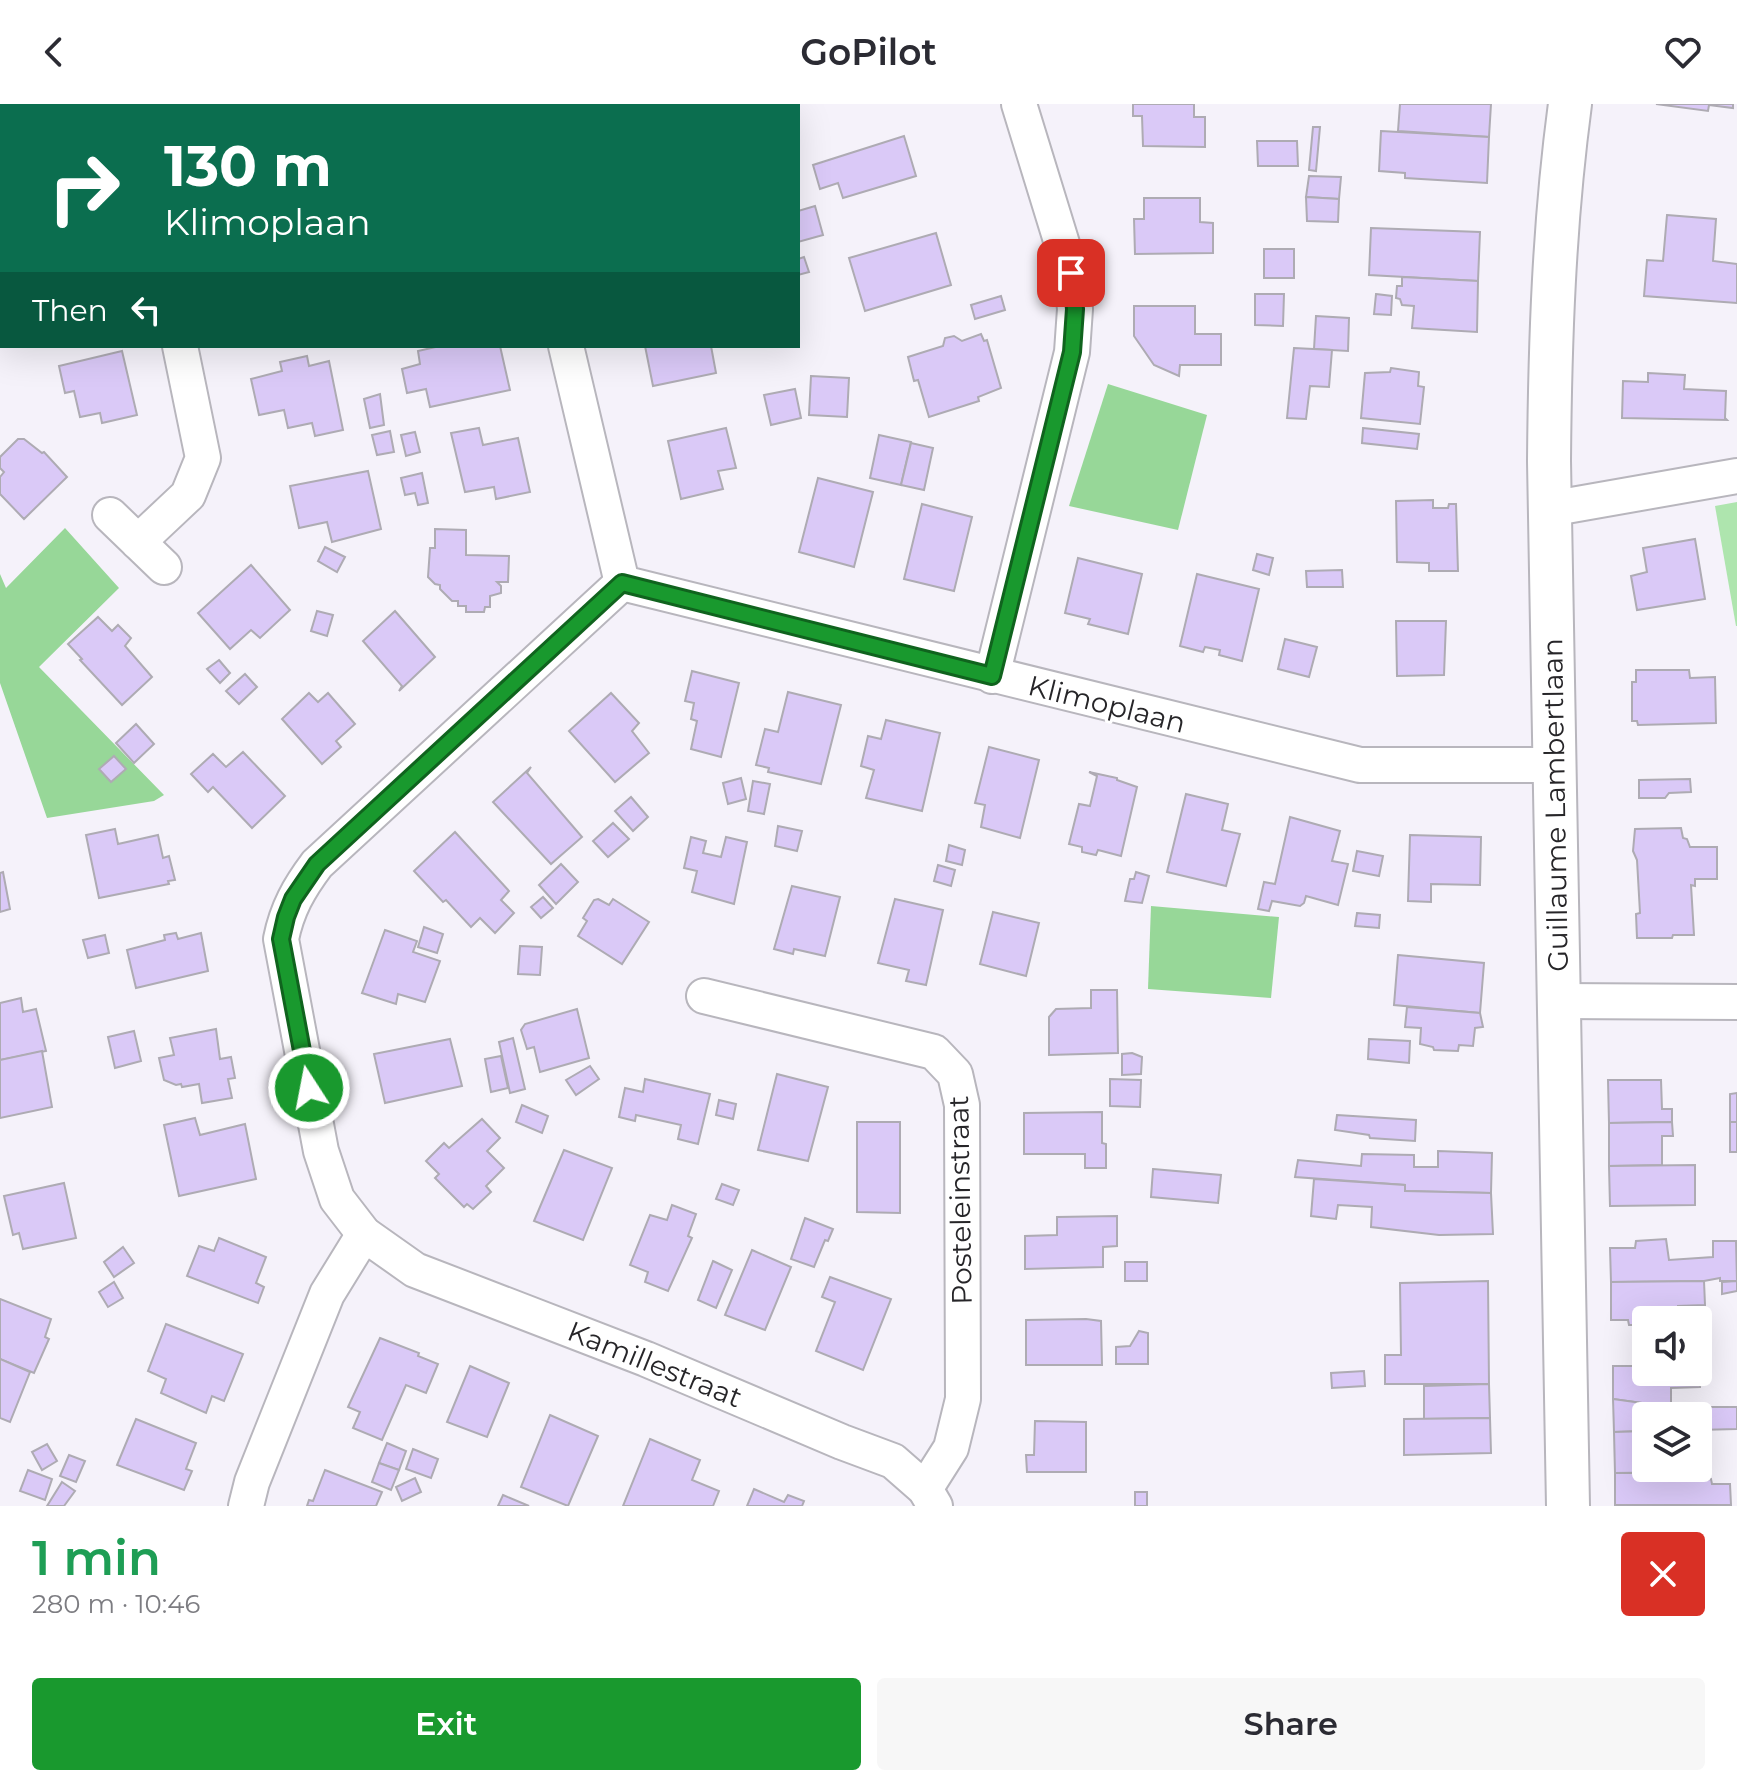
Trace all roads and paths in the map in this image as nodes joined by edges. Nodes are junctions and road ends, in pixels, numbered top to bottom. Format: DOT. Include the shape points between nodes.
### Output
graph roads {
  1 [pos="1019,104"];
  2 [pos="1570,104"];
  3 [pos="180,348"];
  4 [pos="566,348"];
  5 [pos="1737,476"];
  6 [pos="1549,509"];
  7 [pos="110,515"];
  8 [pos="138,542"];
  9 [pos="164,567"];
  10 [pos="622,583"];
  11 [pos="992,676"];
  12 [pos="1554,765"];
  13 [pos="704,996"];
  14 [pos="1558,1001"];
  15 [pos="1737,1002"];
  16 [pos="364,1234"];
  17 [pos="930,1497"];
  18 [pos="246,1506"];
  19 [pos="1568,1506"];
  1 -- 11 [label="street" via="1071,273 1075,309 1072,352"];
  2 -- 6 [label="street, Guillaume Lambertlaan" via="1550,348"];
  3 -- 8 [label="street" via="203,458 188,495"];
  4 -- 10 [label="street"];
  5 -- 6 [label="street"];
  6 -- 12 [label="street, Guillaume Lambertlaan"];
  7 -- 8 [label="street"];
  8 -- 9 [label="street"];
  10 -- 11 [label="street, Klimoplaan"];
  10 -- 16 [label="street, Kamillestraat" via="317,864 286,917 281,939 321,1151 337,1199"];
  11 -- 12 [label="street, Klimoplaan" via="1360,765"];
  12 -- 14 [label="street, Guillaume Lambertlaan"];
  13 -- 17 [label="street, Posteleinstraat" via="934,1052 955,1074 963,1111 963,1399 951,1448"];
  14 -- 15 [label="street"];
  14 -- 19 [label="street, Guillaume Lambertlaan"];
  16 -- 17 [label="street, Kamillestraat" via="415,1270 893,1461"];
  16 -- 18 [label="street" via="327,1294"];
}
